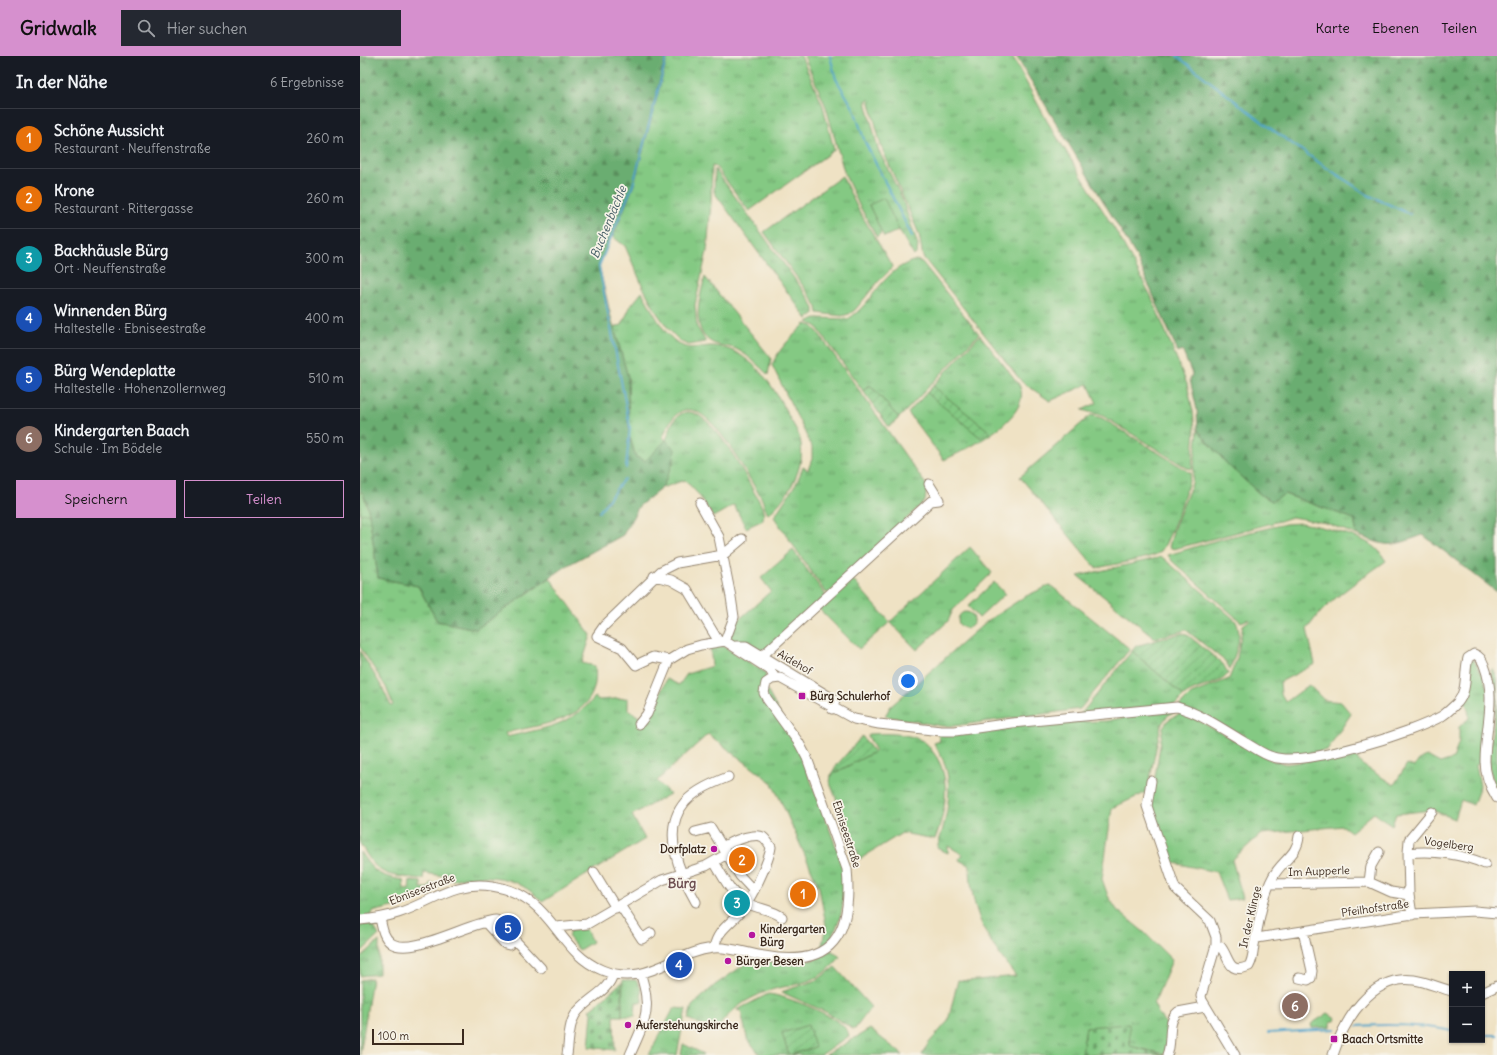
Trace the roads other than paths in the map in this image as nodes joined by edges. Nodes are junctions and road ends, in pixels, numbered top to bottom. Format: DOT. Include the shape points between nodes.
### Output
graph roads {
  1 [pos="700,503"];
  2 [pos="926,506"];
  3 [pos="742,539"];
  4 [pos="723,555"];
  5 [pos="654,576"];
  6 [pos="722,642"];
  7 [pos="734,647"];
  8 [pos="762,656"];
  9 [pos="670,660"];
  10 [pos="775,678"];
  11 [pos="832,709"];
  12 [pos="639,724"];
  13 [pos="728,777"];
  14 [pos="1151,780"];
  15 [pos="1497,798"];
  16 [pos="1432,812"];
  17 [pos="695,832"];
  18 [pos="1299,836"];
  19 [pos="725,850"];
  20 [pos="1379,852"];
  21 [pos="1408,853"];
  22 [pos="714,862"];
  23 [pos="1485,864"];
  24 [pos="594,872"];
  25 [pos="682,874"];
  26 [pos="1369,882"];
  27 [pos="1270,884"];
  28 [pos="753,890"];
  29 [pos="1409,895"];
  30 [pos="696,902"];
  31 [pos="747,903"];
  32 [pos="618,907"];
  33 [pos="1497,913"];
  34 [pos="1412,915"];
  35 [pos="782,917"];
  36 [pos="380,918"];
  37 [pos="360,920"];
  38 [pos="556,927"];
  39 [pos="1303,931"];
  40 [pos="651,933"];
  41 [pos="1257,938"];
  42 [pos="1216,945"];
  43 [pos="714,948"];
  44 [pos="542,968"];
  45 [pos="612,974"];
  46 [pos="641,975"];
  47 [pos="1299,978"];
  48 [pos="1497,986"];
  49 [pos="1449,990"];
  50 [pos="1485,992"];
  51 [pos="1205,1007"];
  52 [pos="1232,1054"];
  53 [pos="568,1055"];
  54 [pos="630,1055"];
  55 [pos="1167,1055"];
  56 [pos="1333,1055"];
  1 -- 4 [label="street" via="715,528"];
  2 -- 8 [label="street"];
  3 -- 4 [label="street"];
  4 -- 5 [label="street" via="677,563"];
  4 -- 6 [label="street" via="734,617"];
  5 -- 6 [label="street" via="671,580 687,589"];
  5 -- 9 [label="street" via="597,636 622,648 636,665 653,657"];
  6 -- 7 [label="street"];
  6 -- 9 [label="street" via="687,649"];
  7 -- 8 [label="street, Aidehof" via="746,646"];
  7 -- 10 [label="street" via="770,670"];
  8 -- 11 [label="street, Aidehof" via="835,700"];
  9 -- 12 [label="street" via="647,714"];
  10 -- 11 [label="street" via="780,678"];
  10 -- 43 [label="street, Ebniseestraße" via="766,683 764,693 807,758 845,859 848,880 844,920 840,933 830,946 819,954 807,958 781,960"];
  11 -- 15 [label="street" via="863,722 954,731 1177,707 1196,713 1271,757 1296,760 1362,745 1442,716 1459,700 1468,658 1474,654 1479,656 1487,669 1492,689 1485,761 1487,775"];
  13 -- 25 [label="street" via="694,794 681,810 674,832 674,845"];
  14 -- 42 [label="street" via="1148,806 1175,888 1210,921"];
  16 -- 21 [label="street, Vogelberg" via="1409,840"];
  17 -- 19 [label="street" via="711,828"];
  18 -- 27 [label="street, In der Klinge" via="1299,844 1295,851 1273,876"];
  19 -- 22 [label="street"];
  19 -- 28 [label="street" via="740,876"];
  19 -- 28 [label="street" via="739,839 758,836 767,841 770,855"];
  20 -- 26 [label="street" via="1371,866"];
  21 -- 23 [label="street, Vogelberg" via="1448,854"];
  21 -- 29 [label="street, Vogelberg"];
  22 -- 25 [label="street"];
  22 -- 31 [label="street" via="730,887"];
  24 -- 32 [label="street"];
  25 -- 30 [label="street"];
  25 -- 32 [label="street" via="662,880"];
  26 -- 27 [label="street, Im Aupperle"];
  26 -- 29 [label="street, Im Aupperle" via="1391,892"];
  27 -- 41 [label="street, In der Klinge"];
  28 -- 31 [label="street"];
  29 -- 34 [label="street, Vogelberg"];
  31 -- 35 [label="street"];
  31 -- 43 [label="street" via="722,929"];
  32 -- 38 [label="street" via="587,924"];
  32 -- 40 [label="street" via="642,939"];
  33 -- 34 [label="street, Pfeilhofstraße" via="1475,911"];
  34 -- 39 [label="street, Pfeilhofstraße"];
  36 -- 37 [label="street, Ebniseestraße"];
  36 -- 38 [label="street, Ebniseestraße" via="399,913 450,890 480,884 505,888 520,894 544,913"];
  36 -- 44 [label="street" via="388,940 405,947 415,946 484,922 505,944 509,945 515,940"];
  38 -- 45 [label="street, Ebniseestraße" via="582,958"];
  39 -- 41 [label="street, Pfeilhofstraße"];
  39 -- 47 [label="street" via="1312,971 1308,980"];
  41 -- 42 [label="street, In der Klinge" via="1252,962 1242,969 1234,968 1221,947"];
  42 -- 51 [label="street" via="1201,996"];
  43 -- 46 [label="street, Ebniseestraße" via="696,952"];
  45 -- 46 [label="street, Ebniseestraße"];
  45 -- 53 [label="street" via="607,986 574,1016"];
  46 -- 54 [label="street" via="647,1009"];
  48 -- 50 [label="street"];
  49 -- 56 [label="street" via="1413,980 1381,986 1361,1004 1348,1021"];
  51 -- 52 [label="street"];
  51 -- 55 [label="street" via="1174,1015"];
}
